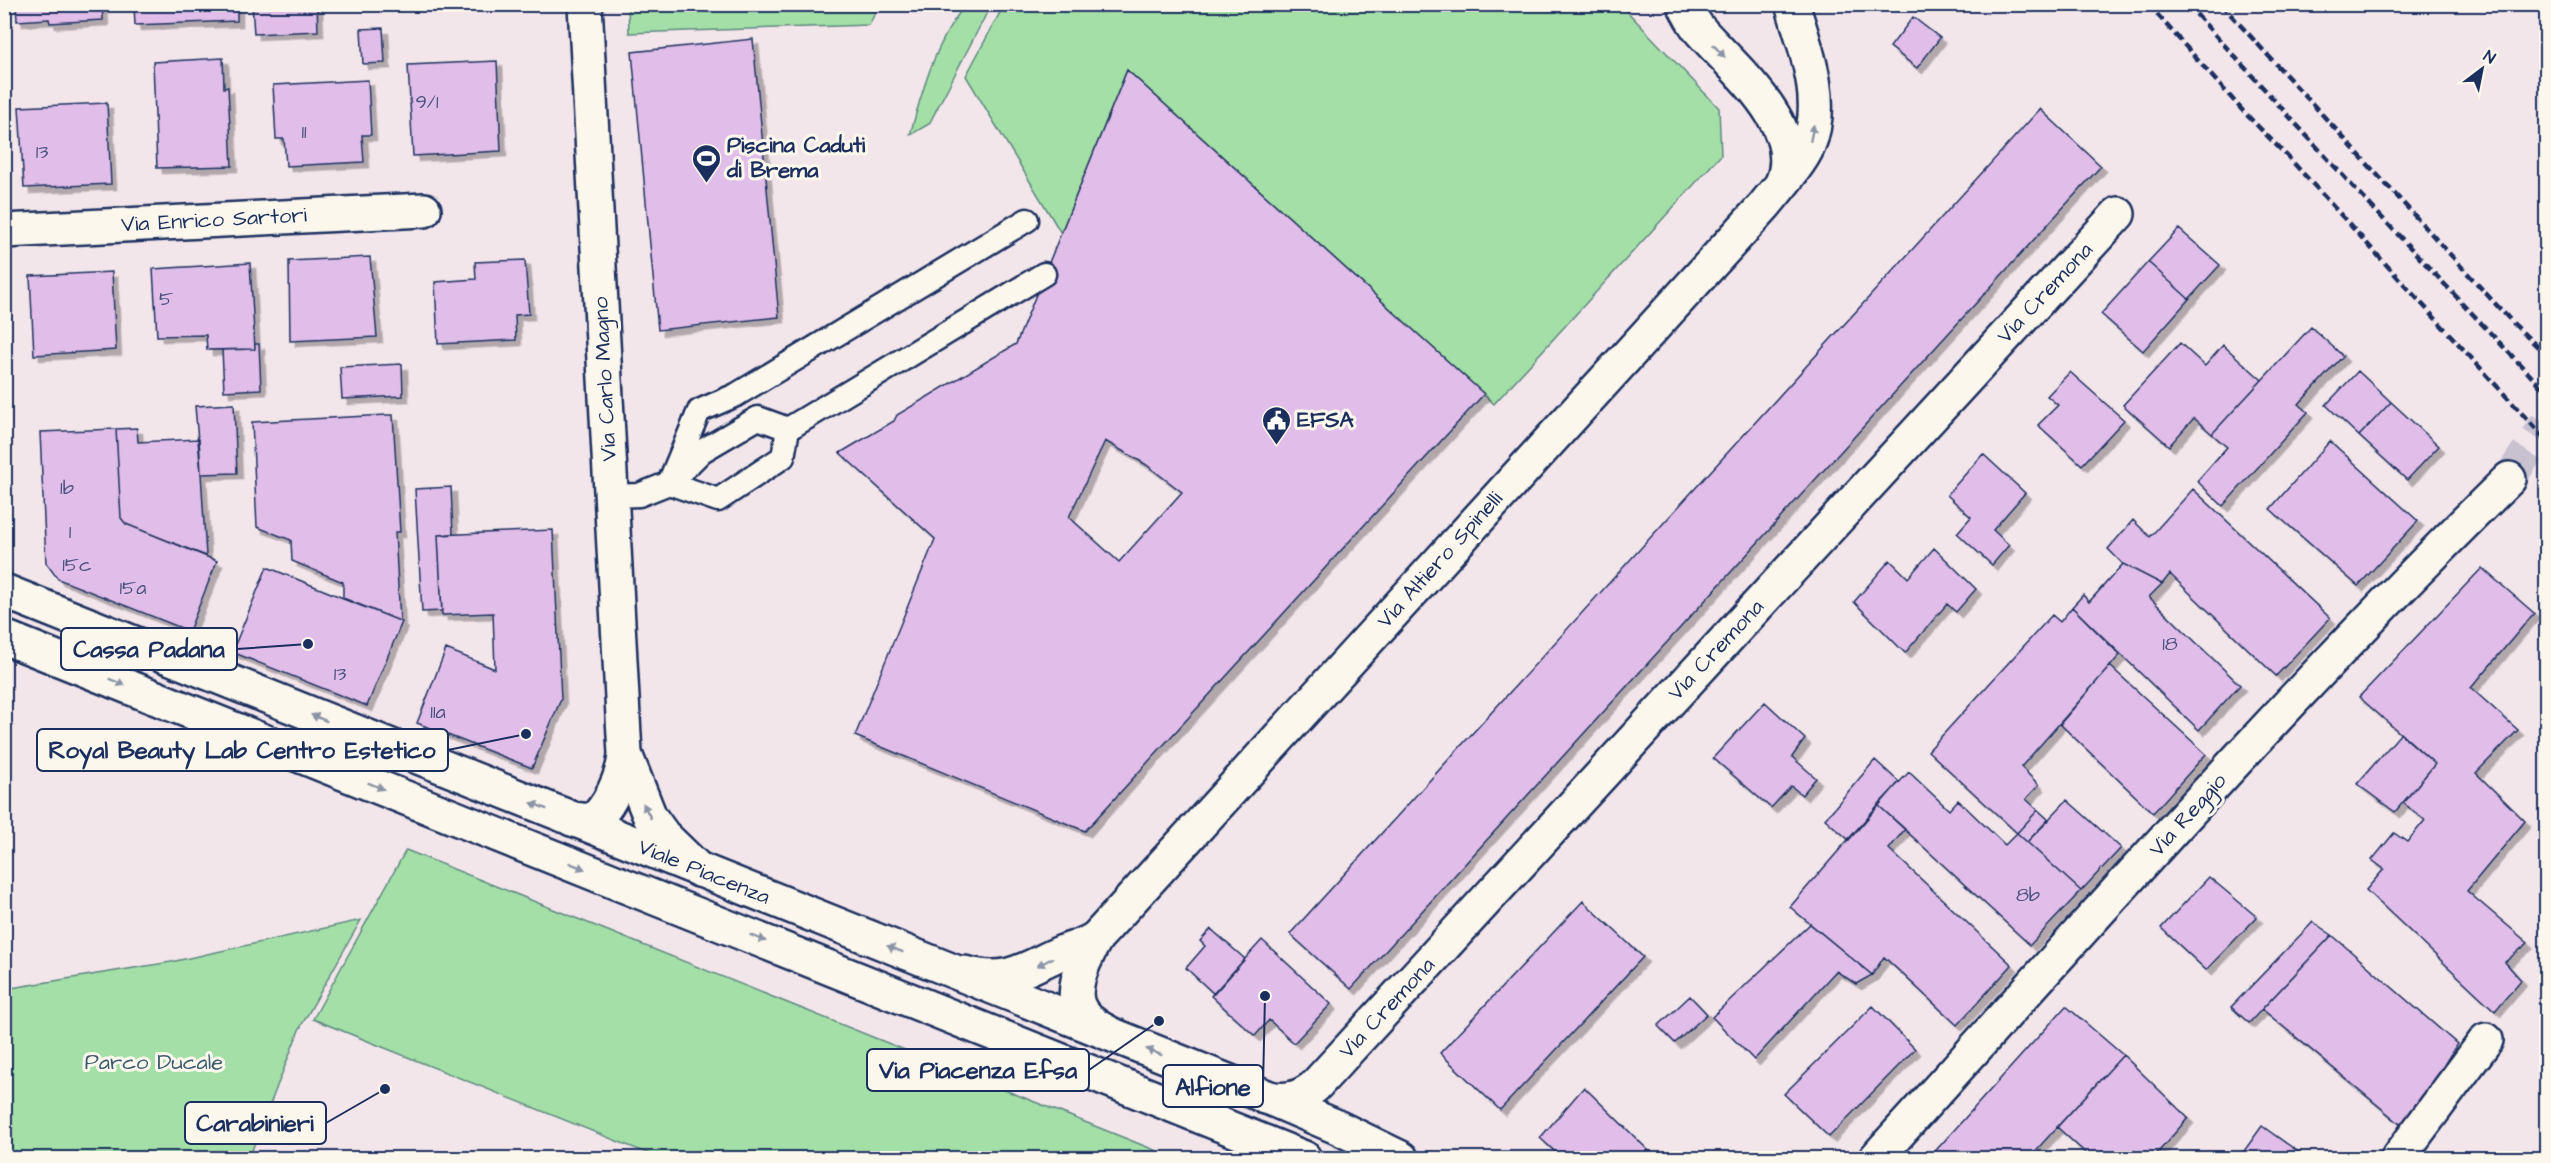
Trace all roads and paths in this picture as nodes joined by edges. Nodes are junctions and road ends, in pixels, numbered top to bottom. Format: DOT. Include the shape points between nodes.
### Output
graph roads {
  1 [pos="585,4"];
  2 [pos="1684,4"];
  3 [pos="1792,4"];
  4 [pos="1782,183"];
  5 [pos="424,210"];
  6 [pos="2118,214"];
  7 [pos="1027,220"];
  8 [pos="4,231"];
  9 [pos="1044,274"];
  10 [pos="788,429"];
  11 [pos="2509,479"];
  12 [pos="669,483"];
  13 [pos="611,496"];
  14 [pos="4,591"];
  15 [pos="4,638"];
  16 [pos="626,754"];
  17 [pos="572,819"];
  18 [pos="699,870"];
  19 [pos="1097,937"];
  20 [pos="941,967"];
  21 [pos="1114,1036"];
  22 [pos="2486,1040"];
  23 [pos="1314,1087"];
  24 [pos="1265,1097"];
  25 [pos="1323,1121"];
  26 [pos="1304,1158"];
  27 [pos="1401,1158"];
  28 [pos="1876,1158"];
  29 [pos="2398,1158"];
  1 -- 13 [label="street, Via Carlo Magno"];
  2 -- 4 [label="street, one-way" via="1697,27 1758,92 1771,112 1787,154"];
  4 -- 3 [label="street, Via Altiero Spinelli, one-way" via="1805,154 1814,128 1810,69"];
  4 -- 19 [label="street, Via Altiero Spinelli"];
  5 -- 8 [label="street, Via Enrico Sartori"];
  6 -- 23 [label="street, Via Cremona"];
  7 -- 12 [label="lane" via="736,395 699,411"];
  9 -- 10 [label="lane"];
  10 -- 12 [label="lane" via="758,418 702,451"];
  10 -- 12 [label="lane" via="783,457 718,500"];
  11 -- 28 [label="street, Via Reggio" via="2278,716"];
  12 -- 13 [label="lane" via="639,495"];
  13 -- 16 [label="street, Via Carlo Magno"];
  17 -- 14 [label="street, Viale Piacenza, one-way"];
  15 -- 26 [label="street, Viale Piacenza, one-way"];
  16 -- 17 [label="street, Via Carlo Magno" via="605,809 590,821"];
  18 -- 16 [label="street, Via Carlo Magno, one-way" via="651,818"];
  17 -- 18 [label="street, Viale Piacenza"];
  20 -- 18 [label="street, Viale Piacenza, one-way"];
  19 -- 20 [label="street, Via Altiero Spinelli, one-way" via="1025,971 1001,977"];
  19 -- 21 [label="street, Via Altiero Spinelli" via="1078,978 1076,1004 1088,1020"];
  20 -- 21 [label="street, Viale Piacenza"];
  24 -- 21 [label="street, Viale Piacenza, one-way"];
  22 -- 29 [label="street"];
  23 -- 24 [label="street, Via Cremona" via="1305,1095 1285,1101"];
  23 -- 25 [label="street" via="1308,1103"];
  24 -- 25 [label="street, Viale Piacenza"];
  25 -- 27 [label="street, Viale Piacenza"];
}
